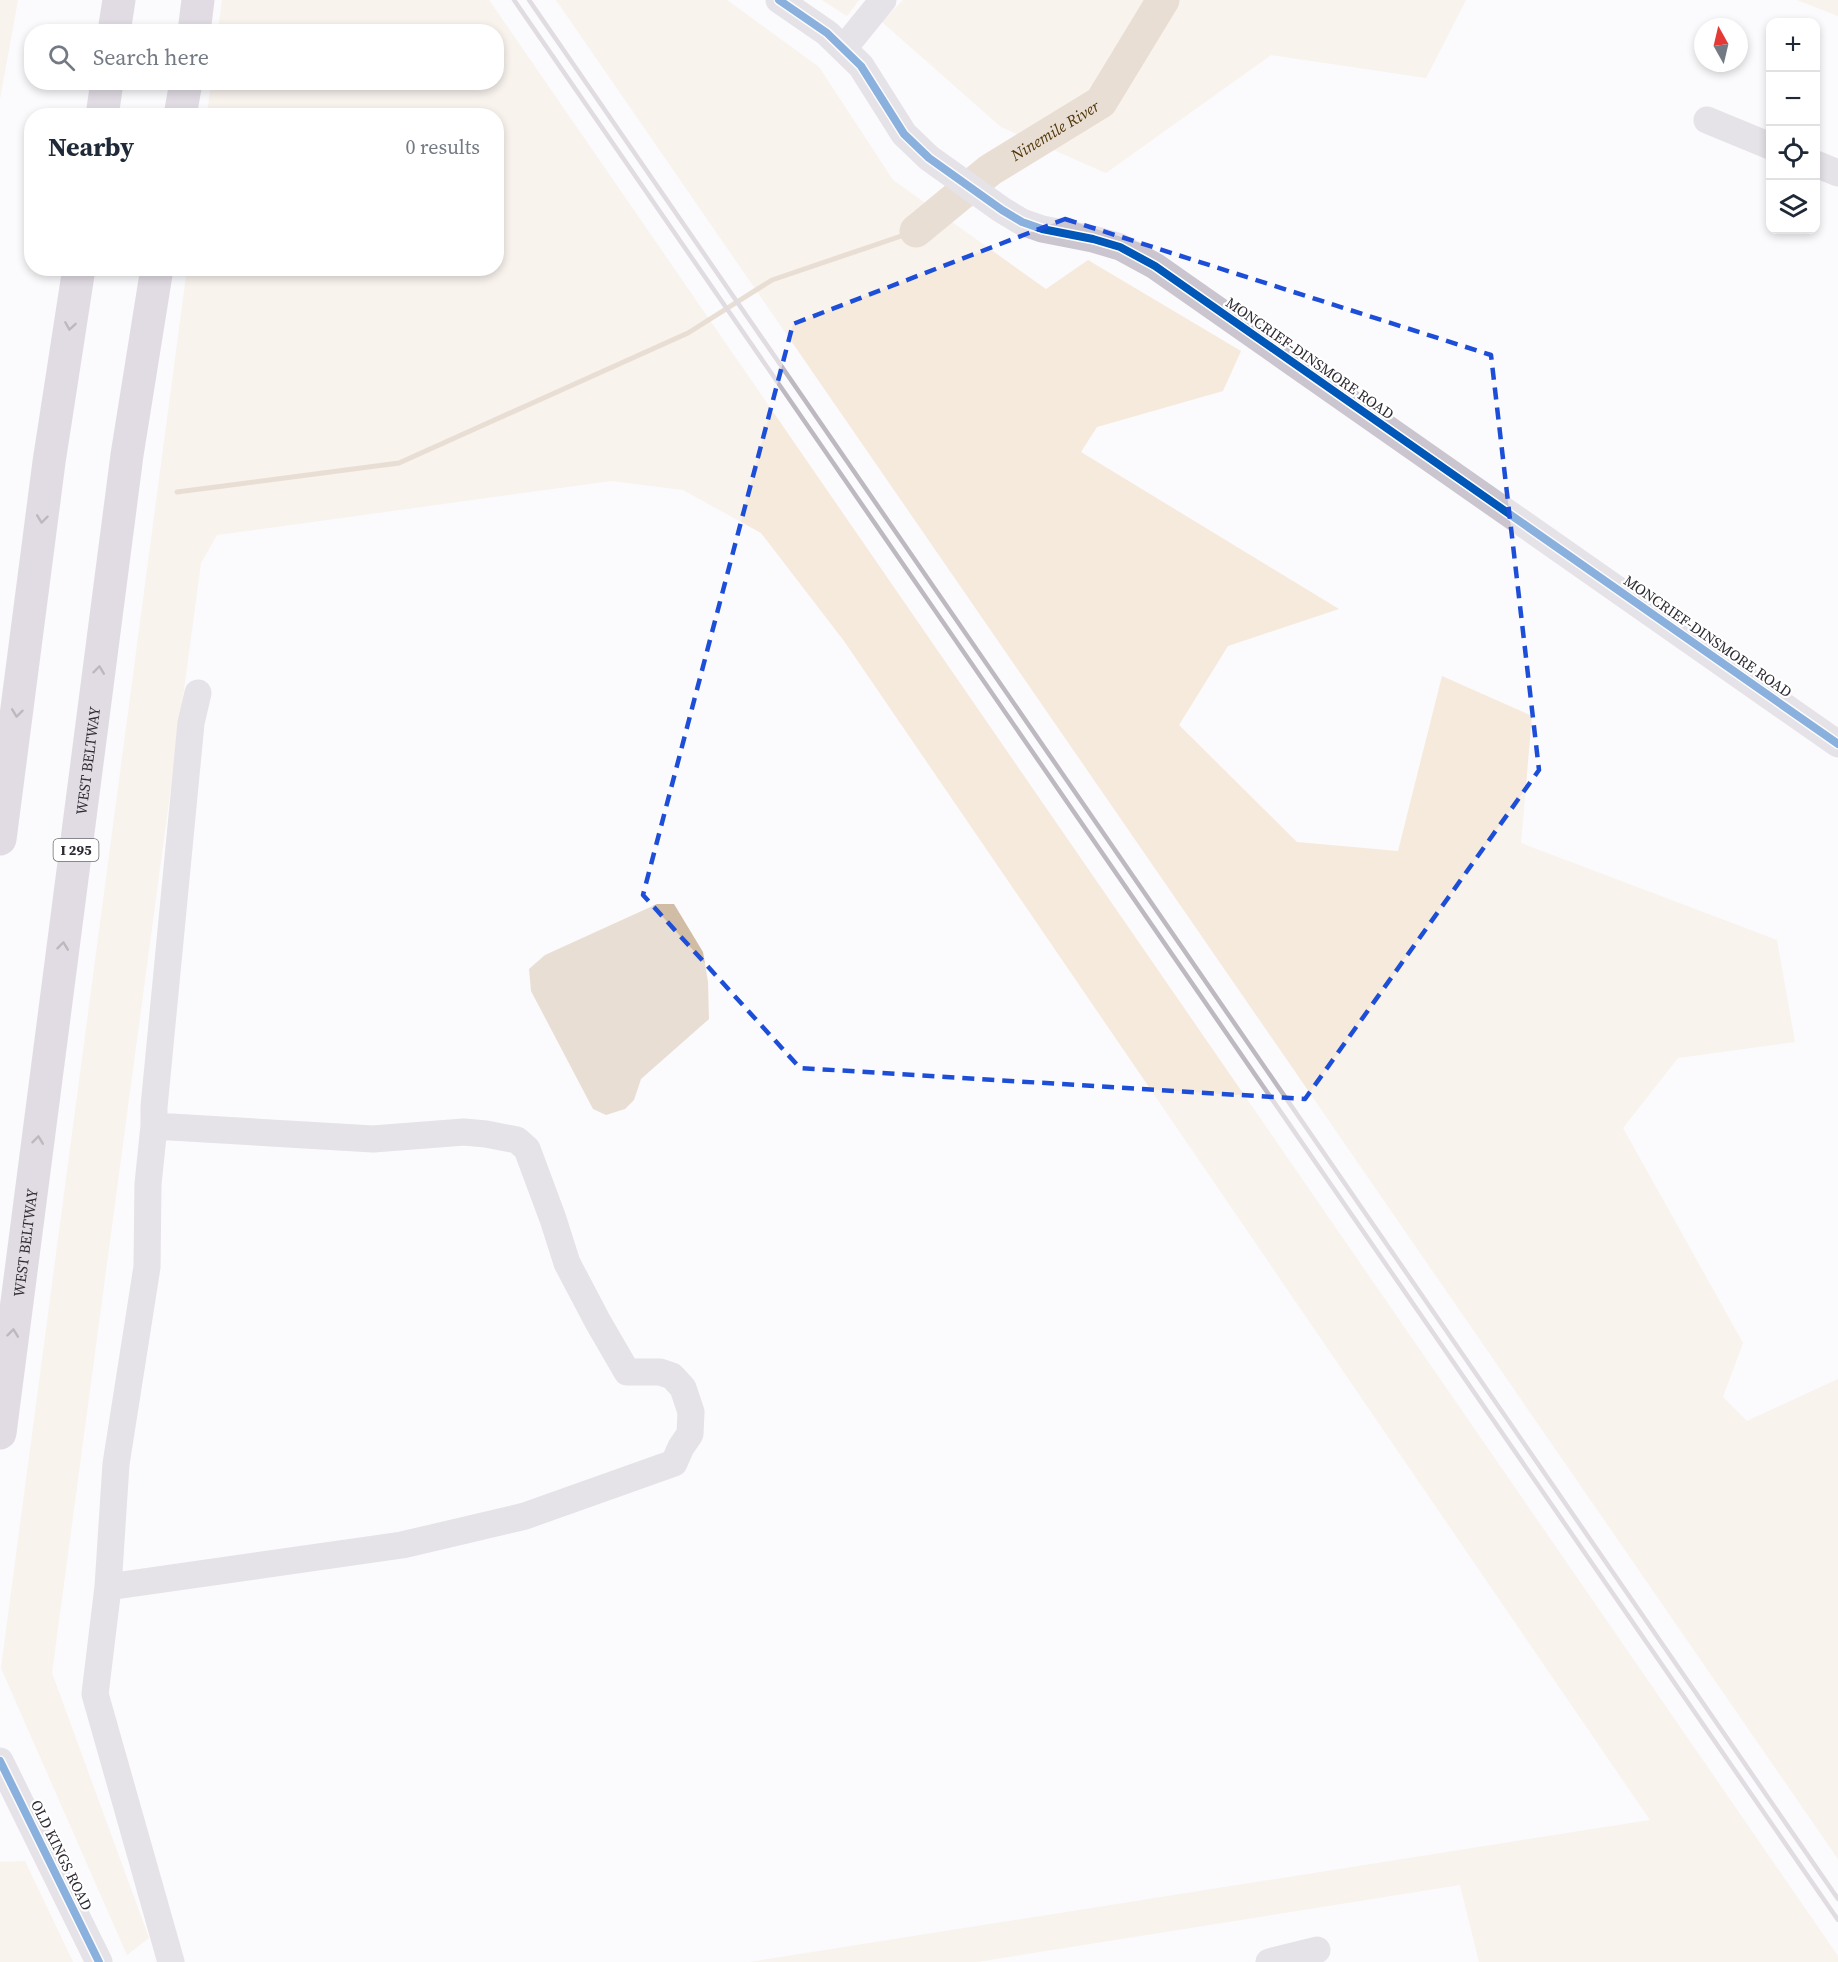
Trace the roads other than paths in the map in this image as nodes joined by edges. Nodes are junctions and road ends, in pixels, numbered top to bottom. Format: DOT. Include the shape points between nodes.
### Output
graph roads {
  1 [pos="119,0"];
  2 [pos="198,0"];
  3 [pos="779,0"];
  4 [pos="882,0"];
  5 [pos="115,24"];
  6 [pos="195,24"];
  7 [pos="844,48"];
  8 [pos="106,90"];
  9 [pos="185,90"];
  10 [pos="103,108"];
  11 [pos="181,108"];
  12 [pos="1707,120"];
  13 [pos="1766,144"];
  14 [pos="1820,166"];
  15 [pos="1838,173"];
  16 [pos="78,276"];
  17 [pos="155,276"];
  18 [pos="198,693"];
  19 [pos="1838,744"];
  20 [pos="0,839"];
  21 [pos="154,1126"];
  22 [pos="0,1433"];
  23 [pos="108,1587"];
  24 [pos="0,1761"];
  25 [pos="1317,1950"];
  26 [pos="99,1962"];
  27 [pos="171,1962"];
  28 [pos="1269,1962"];
  1 -- 5 [label="highway"];
  2 -- 6 [label="highway"];
  3 -- 7 [label="street, MONCRIEF-DINSMORE ROAD"];
  4 -- 7 [label="street"];
  7 -- 19 [label="street, MONCRIEF-DINSMORE ROAD" via="876,87 904,134 928,158 1002,210 1042,229 1120,248 1155,266"];
  8 -- 10 [label="highway"];
  9 -- 11 [label="highway"];
  12 -- 13 [label="street"];
  14 -- 15 [label="street"];
  16 -- 20 [label="highway, one-way"];
  22 -- 17 [label="highway, WEST BELTWAY / I 295, one-way"];
  18 -- 21 [label="street" via="190,723"];
  21 -- 23 [label="street" via="148,1184 147,1267 117,1464"];
  21 -- 23 [label="street" via="373,1139 464,1132 517,1140 528,1149 567,1263 627,1372 672,1376 683,1388 691,1412 690,1434 674,1463 525,1516 402,1545"];
  23 -- 27 [label="street" via="96,1705"];
  24 -- 26 [label="street, OLD KINGS ROAD"];
  25 -- 28 [label="street"];
}
